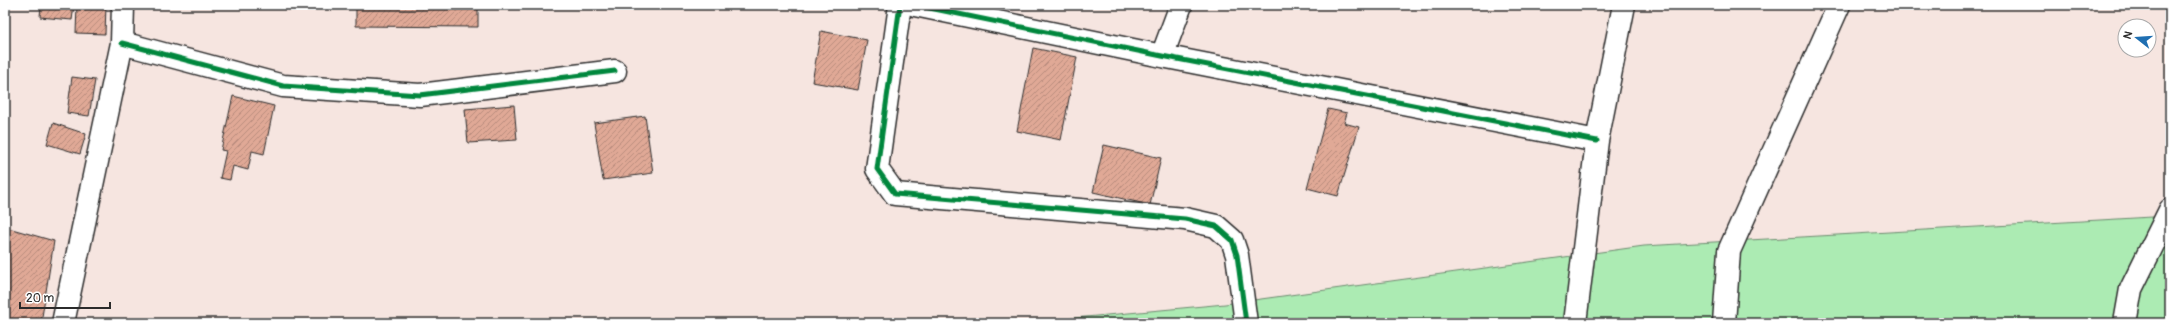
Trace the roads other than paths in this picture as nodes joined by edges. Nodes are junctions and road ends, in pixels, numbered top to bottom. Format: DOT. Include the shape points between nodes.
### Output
graph roads {
  1 [pos="123,5"];
  2 [pos="900,5"];
  3 [pos="915,5"];
  4 [pos="1181,5"];
  5 [pos="1624,5"];
  6 [pos="1839,5"];
  7 [pos="122,43"];
  8 [pos="1162,56"];
  9 [pos="615,71"];
  10 [pos="1597,141"];
  11 [pos="2170,210"];
  12 [pos="63,323"];
  13 [pos="1246,323"];
  14 [pos="1575,323"];
  15 [pos="1724,323"];
  16 [pos="2125,323"];
  1 -- 7 [label="street"];
  2 -- 13 [label="street" via="877,169 895,194 1185,219 1216,226 1232,240 1237,256"];
  3 -- 8 [label="street"];
  4 -- 8 [label="street"];
  5 -- 10 [label="street"];
  6 -- 15 [label="street" via="1730,251"];
  7 -- 9 [label="street" via="284,86 420,95"];
  7 -- 12 [label="street"];
  8 -- 10 [label="street"];
  10 -- 14 [label="street"];
  11 -- 16 [label="street" via="2131,289"];
}
